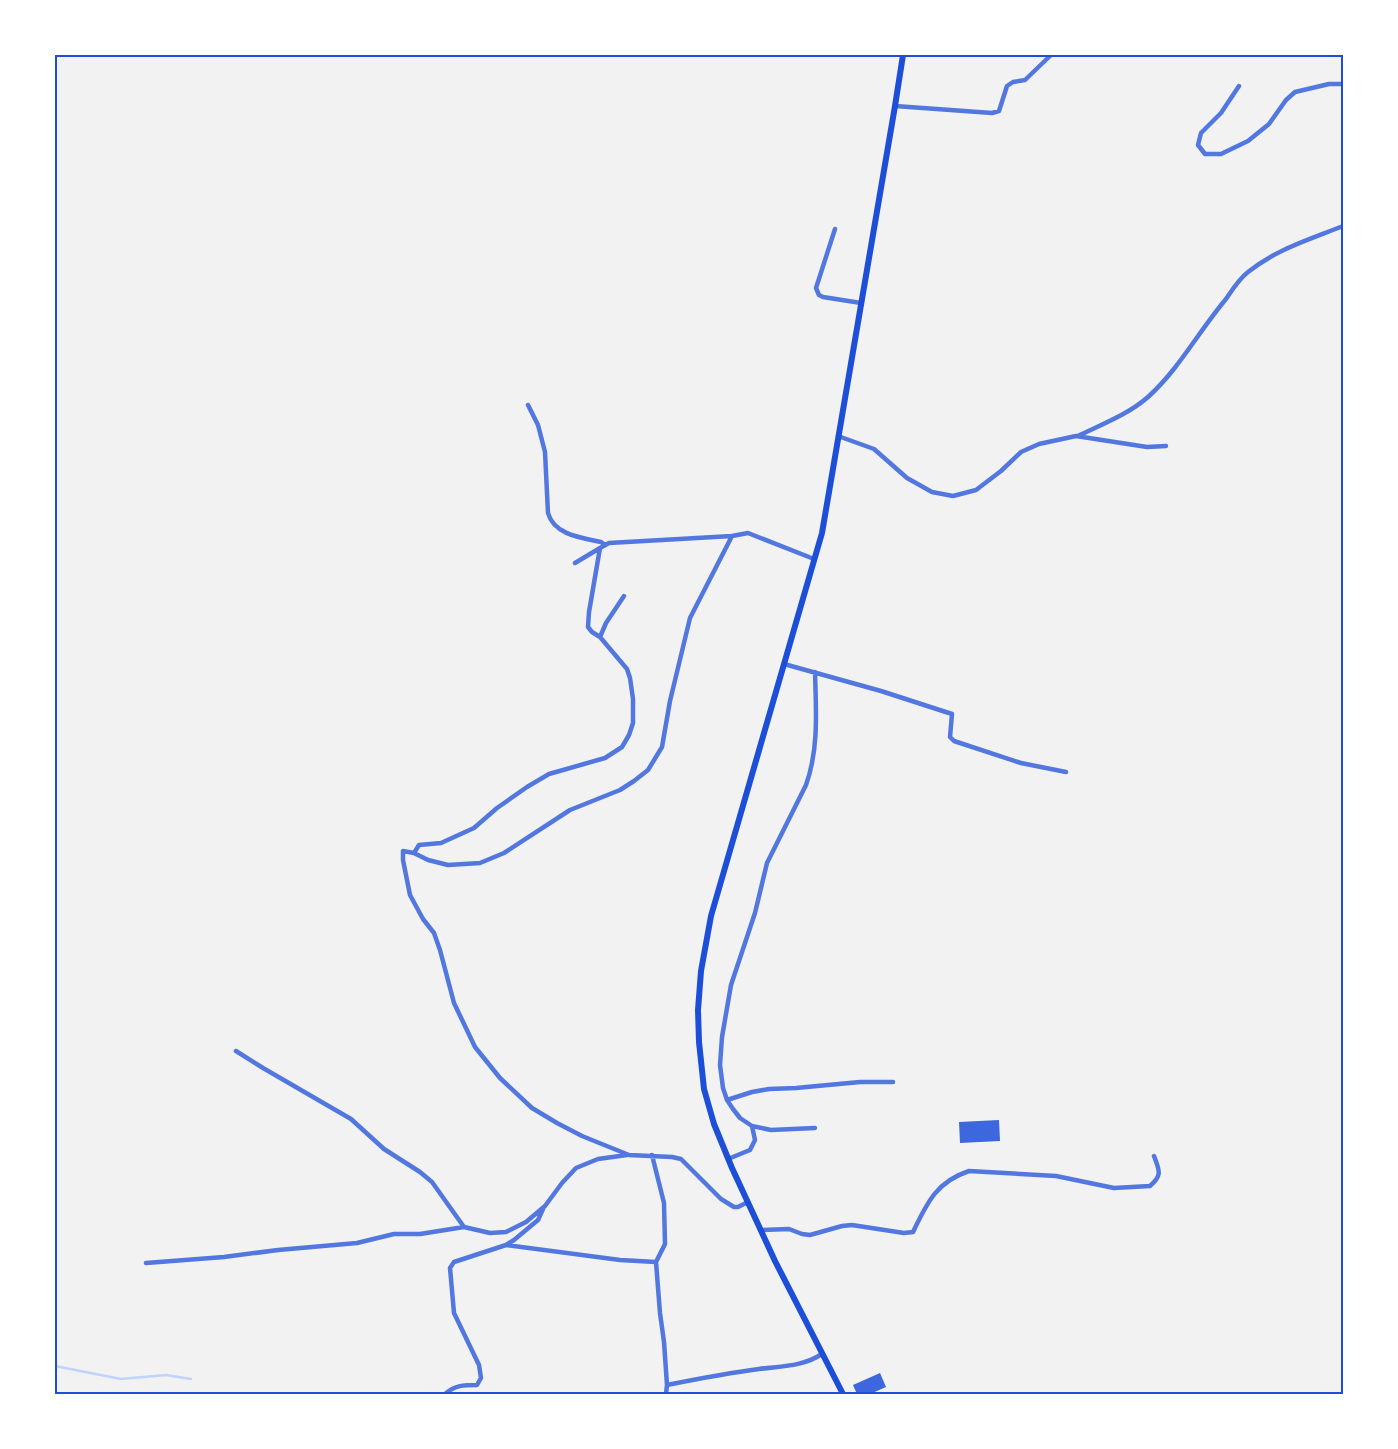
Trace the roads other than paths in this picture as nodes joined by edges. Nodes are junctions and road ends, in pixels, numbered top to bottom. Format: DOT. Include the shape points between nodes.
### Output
graph roads {
  1 [pos="902,55"];
  2 [pos="1050,55"];
  3 [pos="1343,84"];
  4 [pos="1239,86"];
  5 [pos="895,106"];
  6 [pos="1343,226"];
  7 [pos="835,230"];
  8 [pos="861,303"];
  9 [pos="528,406"];
  10 [pos="838,436"];
  11 [pos="1076,436"];
  12 [pos="1166,446"];
  13 [pos="732,536"];
  14 [pos="605,545"];
  15 [pos="600,548"];
  16 [pos="814,559"];
  17 [pos="575,563"];
  18 [pos="624,596"];
  19 [pos="600,637"];
  20 [pos="784,664"];
  21 [pos="815,672"];
  22 [pos="1066,772"];
  23 [pos="414,853"];
  24 [pos="236,1050"];
  25 [pos="893,1082"];
  26 [pos="727,1100"];
  27 [pos="752,1126"];
  28 [pos="815,1128"];
  29 [pos="630,1155"];
  30 [pos="652,1155"];
  31 [pos="1154,1156"];
  32 [pos="728,1159"];
  33 [pos="748,1202"];
  34 [pos="545,1206"];
  35 [pos="464,1227"];
  36 [pos="761,1230"];
  37 [pos="506,1245"];
  38 [pos="146,1262"];
  39 [pos="656,1262"];
  40 [pos="822,1354"];
  41 [pos="666,1385"];
  42 [pos="445,1394"];
  43 [pos="666,1394"];
  44 [pos="843,1394"];
  1 -- 5 [label="main road"];
  2 -- 5 [label="street" via="1025,80 1007,86 998,112"];
  3 -- 4 [label="street" via="1295,92 1269,124 1248,141 1221,154 1205,154 1198,145 1201,133 1221,113"];
  5 -- 8 [label="main road"];
  6 -- 11 [label="street" via="1291,245 1246,274 1175,368 1147,398 1123,414"];
  7 -- 8 [label="street" via="816,288 819,295"];
  8 -- 10 [label="main road"];
  9 -- 14 [label="street" via="538,425 545,452 550,520 570,535"];
  10 -- 11 [label="street" via="874,449 907,478 932,492 953,496 976,490 1021,452 1039,444"];
  10 -- 16 [label="main road" via="822,533"];
  11 -- 12 [label="street" via="1147,447"];
  13 -- 14 [label="street"];
  13 -- 16 [label="street" via="748,533"];
  13 -- 23 [label="street" via="690,618 662,747 648,770 620,790 570,810 504,854 480,863 448,865"];
  14 -- 15 [label="street"];
  15 -- 17 [label="street"];
  15 -- 19 [label="street" via="588,627"];
  16 -- 20 [label="main road"];
  18 -- 19 [label="street"];
  19 -- 23 [label="street" via="627,669 630,678 633,723 622,747 605,758 549,774 497,808 474,828 440,843 419,846"];
  20 -- 21 [label="street"];
  20 -- 32 [label="main road" via="711,916 701,971 698,1010 704,1089"];
  21 -- 22 [label="street" via="952,714 950,737 954,741 1021,763"];
  21 -- 26 [label="street" via="817,726 810,774 767,863 755,913 730,985 720,1065"];
  23 -- 29 [label="street" via="403,851 410,895 434,933 454,1003 475,1047 500,1078 532,1108 582,1136"];
  24 -- 35 [label="street" via="351,1118 384,1149 432,1182"];
  25 -- 26 [label="street" via="769,1089"];
  26 -- 27 [label="street" via="740,1118"];
  27 -- 28 [label="street" via="771,1130"];
  27 -- 32 [label="street" via="756,1140 750,1150"];
  29 -- 30 [label="street"];
  29 -- 34 [label="street" via="598,1159 576,1168"];
  30 -- 33 [label="street" via="681,1159 721,1199 734,1207"];
  30 -- 39 [label="street" via="665,1220 665,1244"];
  31 -- 36 [label="street" via="1159,1172 1158,1179 1150,1186 1114,1188 1056,1176 969,1171 958,1174 936,1190 913,1232 904,1234 852,1225 810,1235 789,1228"];
  32 -- 33 [label="main road"];
  33 -- 36 [label="main road"];
  34 -- 35 [label="street" via="526,1222 506,1232 490,1233"];
  34 -- 37 [label="street" via="538,1220"];
  35 -- 38 [label="street" via="420,1234 394,1234 357,1243"];
  36 -- 40 [label="main road"];
  37 -- 39 [label="street"];
  37 -- 42 [label="street" via="454,1262 450,1268 454,1313 479,1365 481,1378 477,1385 460,1385"];
  39 -- 41 [label="street"];
  40 -- 41 [label="street" via="795,1365"];
  40 -- 44 [label="main road"];
  41 -- 43 [label="street"];
}
